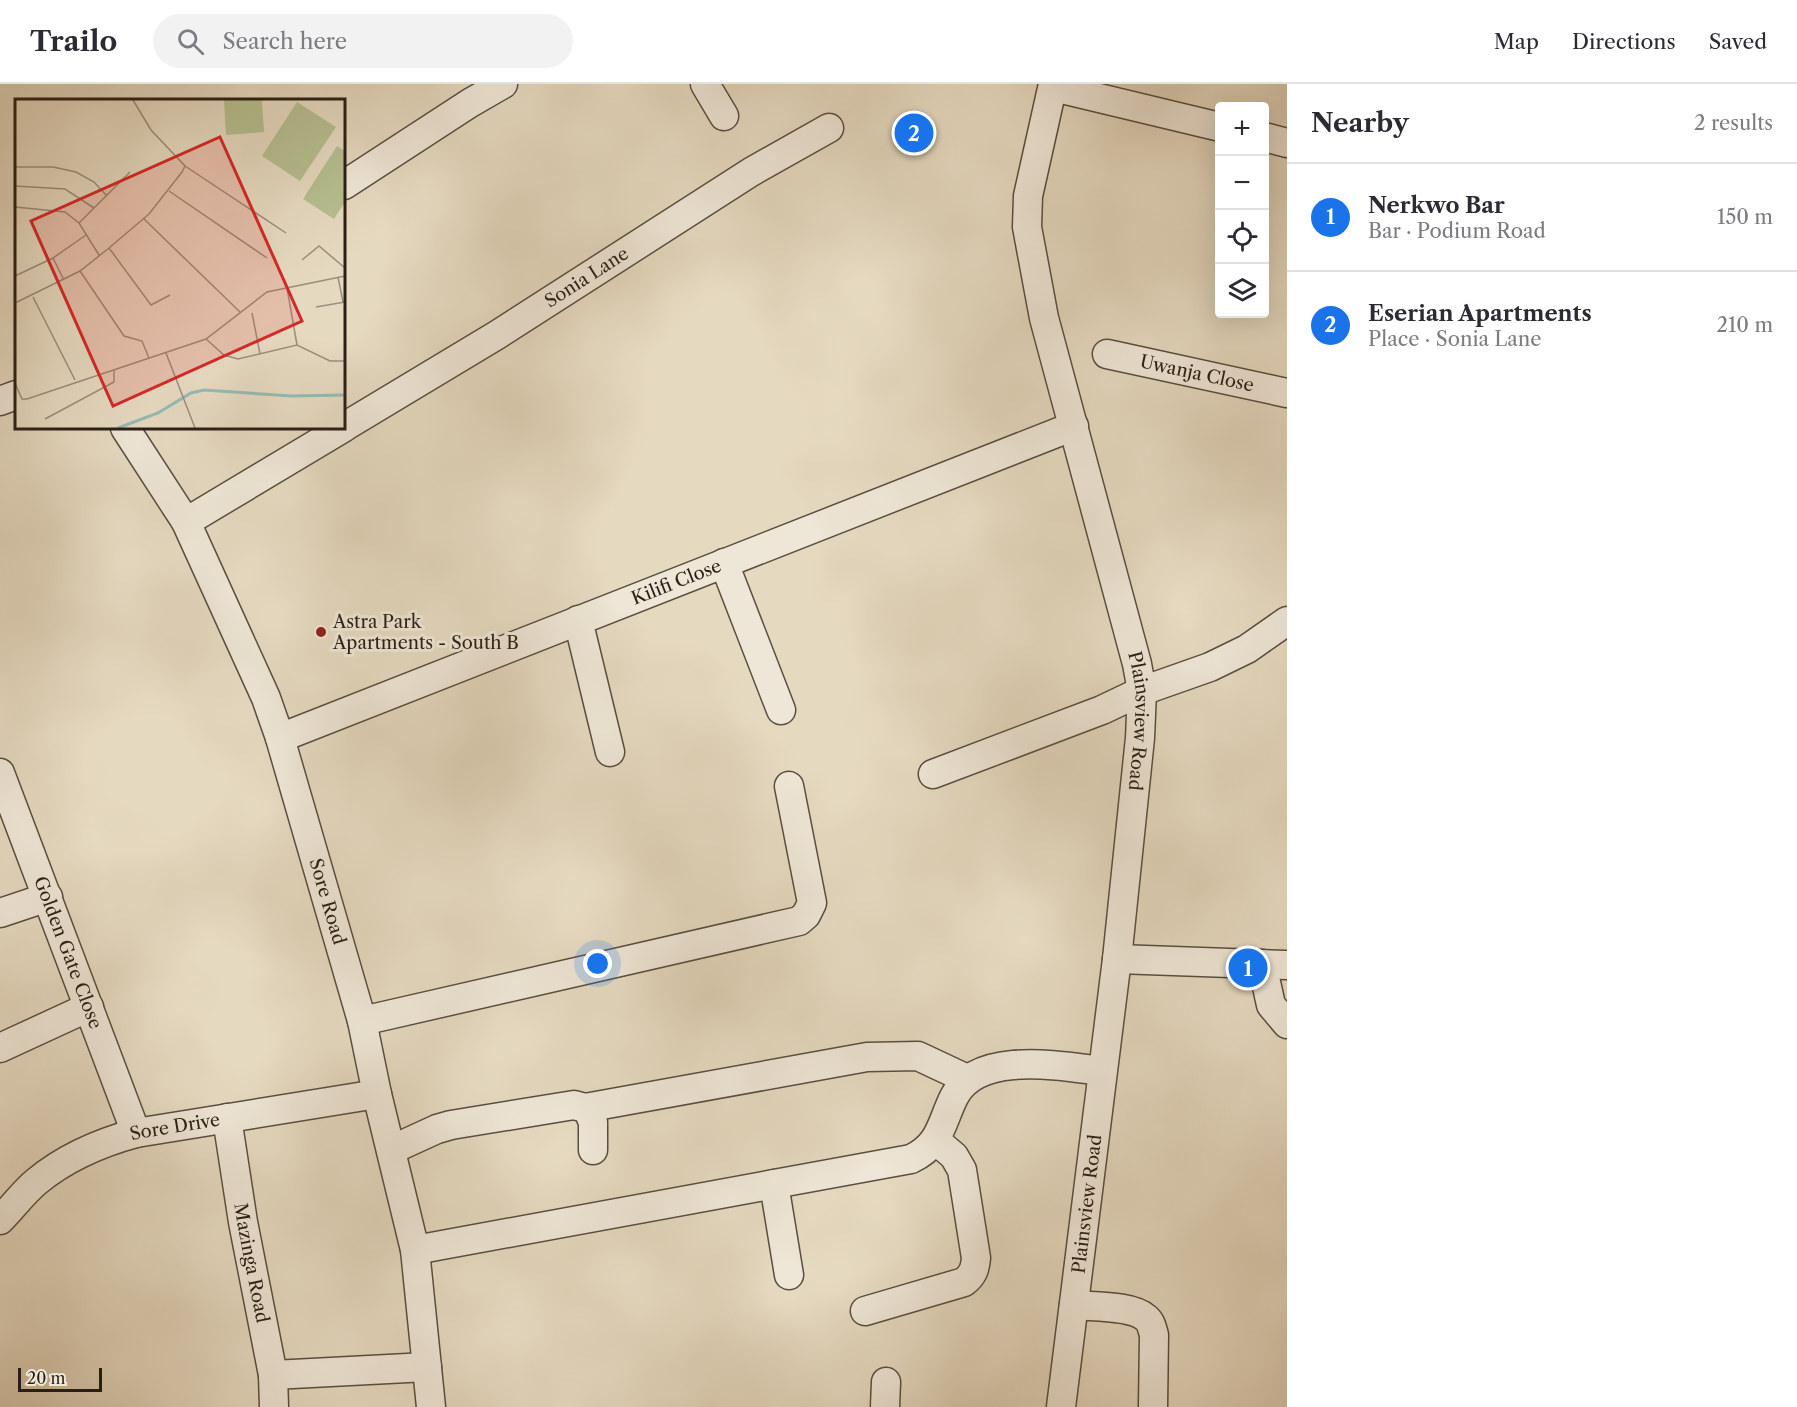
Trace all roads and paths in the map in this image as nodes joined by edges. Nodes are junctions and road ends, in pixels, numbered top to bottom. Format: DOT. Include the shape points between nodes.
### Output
graph roads {
  1 [pos="503,84"];
  2 [pos="705,84"];
  3 [pos="1053,86"];
  4 [pos="724,116"];
  5 [pos="1215,126"];
  6 [pos="829,128"];
  7 [pos="1269,138"];
  8 [pos="1287,143"];
  9 [pos="345,184"];
  10 [pos="1107,354"];
  11 [pos="1287,393"];
  12 [pos="15,395"];
  13 [pos="0,400"];
  14 [pos="345,426"];
  15 [pos="1074,426"];
  16 [pos="125,429"];
  17 [pos="340,429"];
  18 [pos="186,522"];
  19 [pos="724,563"];
  20 [pos="578,620"];
  21 [pos="1287,621"];
  22 [pos="1142,691"];
  23 [pos="781,710"];
  24 [pos="280,738"];
  25 [pos="610,752"];
  26 [pos="0,773"];
  27 [pos="933,774"];
  28 [pos="789,786"];
  29 [pos="48,897"];
  30 [pos="0,913"];
  31 [pos="1117,959"];
  32 [pos="1275,964"];
  33 [pos="89,1007"];
  34 [pos="362,1021"];
  35 [pos="1287,1024"];
  36 [pos="0,1048"];
  37 [pos="1102,1071"];
  38 [pos="967,1079"];
  39 [pos="377,1094"];
  40 [pos="585,1108"];
  41 [pos="227,1118"];
  42 [pos="136,1133"];
  43 [pos="935,1140"];
  44 [pos="391,1150"];
  45 [pos="593,1150"];
  46 [pos="774,1184"];
  47 [pos="0,1220"];
  48 [pos="415,1250"];
  49 [pos="789,1275"];
  50 [pos="1074,1305"];
  51 [pos="865,1311"];
  52 [pos="427,1367"];
  53 [pos="273,1375"];
  54 [pos="274,1407"];
  55 [pos="431,1407"];
  56 [pos="1061,1407"];
  57 [pos="1153,1407"];
  1 -- 9 [label="street"];
  2 -- 4 [label="street"];
  3 -- 5 [label="street"];
  3 -- 15 [label="street, Plainsview Road" via="1028,196 1027,227 1044,318"];
  6 -- 14 [label="street, Sonia Lane"];
  7 -- 8 [label="street"];
  10 -- 11 [label="street, Uwanja Close"];
  12 -- 13 [label="street"];
  15 -- 19 [label="street, Kilifi Close"];
  15 -- 22 [label="street, Plainsview Road"];
  16 -- 18 [label="street, Sore Road"];
  17 -- 18 [label="street, Sonia Lane"];
  18 -- 24 [label="street, Sore Road" via="266,698"];
  19 -- 20 [label="street, Kilifi Close"];
  19 -- 23 [label="street"];
  20 -- 24 [label="street, Kilifi Close"];
  20 -- 25 [label="street"];
  21 -- 22 [label="street" via="1247,649 1210,667"];
  22 -- 27 [label="street"];
  22 -- 31 [label="street, Plainsview Road"];
  24 -- 34 [label="street, Sore Road"];
  26 -- 29 [label="street, Golden Gate Close"];
  28 -- 34 [label="street" via="812,903 799,921"];
  29 -- 30 [label="street"];
  29 -- 33 [label="street, Golden Gate Close"];
  31 -- 32 [label="street"];
  31 -- 37 [label="street, Plainsview Road"];
  32 -- 35 [label="street" via="1271,1005"];
  33 -- 36 [label="street"];
  33 -- 42 [label="street, Golden Gate Close"];
  34 -- 39 [label="street, Sore Road"];
  37 -- 38 [label="street" via="1006,1066"];
  37 -- 50 [label="street, Plainsview Road"];
  38 -- 40 [label="street" via="918,1056 867,1057"];
  38 -- 43 [label="street" via="954,1096"];
  39 -- 41 [label="street, Sore Drive"];
  39 -- 44 [label="street, Sore Road"];
  40 -- 44 [label="street" via="574,1105 451,1125"];
  40 -- 45 [label="street" via="593,1122"];
  41 -- 42 [label="street, Sore Drive"];
  41 -- 53 [label="street, Mazinga Road"];
  42 -- 47 [label="street, Sore Drive" via="76,1155 35,1183"];
  43 -- 46 [label="street" via="911,1159"];
  43 -- 51 [label="street" via="954,1156 962,1170 975,1270 964,1282"];
  44 -- 48 [label="street, Sore Road"];
  46 -- 48 [label="street"];
  46 -- 49 [label="street"];
  48 -- 52 [label="street, Sore Road"];
  50 -- 56 [label="street, Plainsview Road"];
  50 -- 57 [label="street" via="1131,1310 1150,1323 1154,1335"];
  52 -- 53 [label="street"];
  52 -- 55 [label="street, Sore Road"];
  53 -- 54 [label="street, Mazinga Road"];
}
